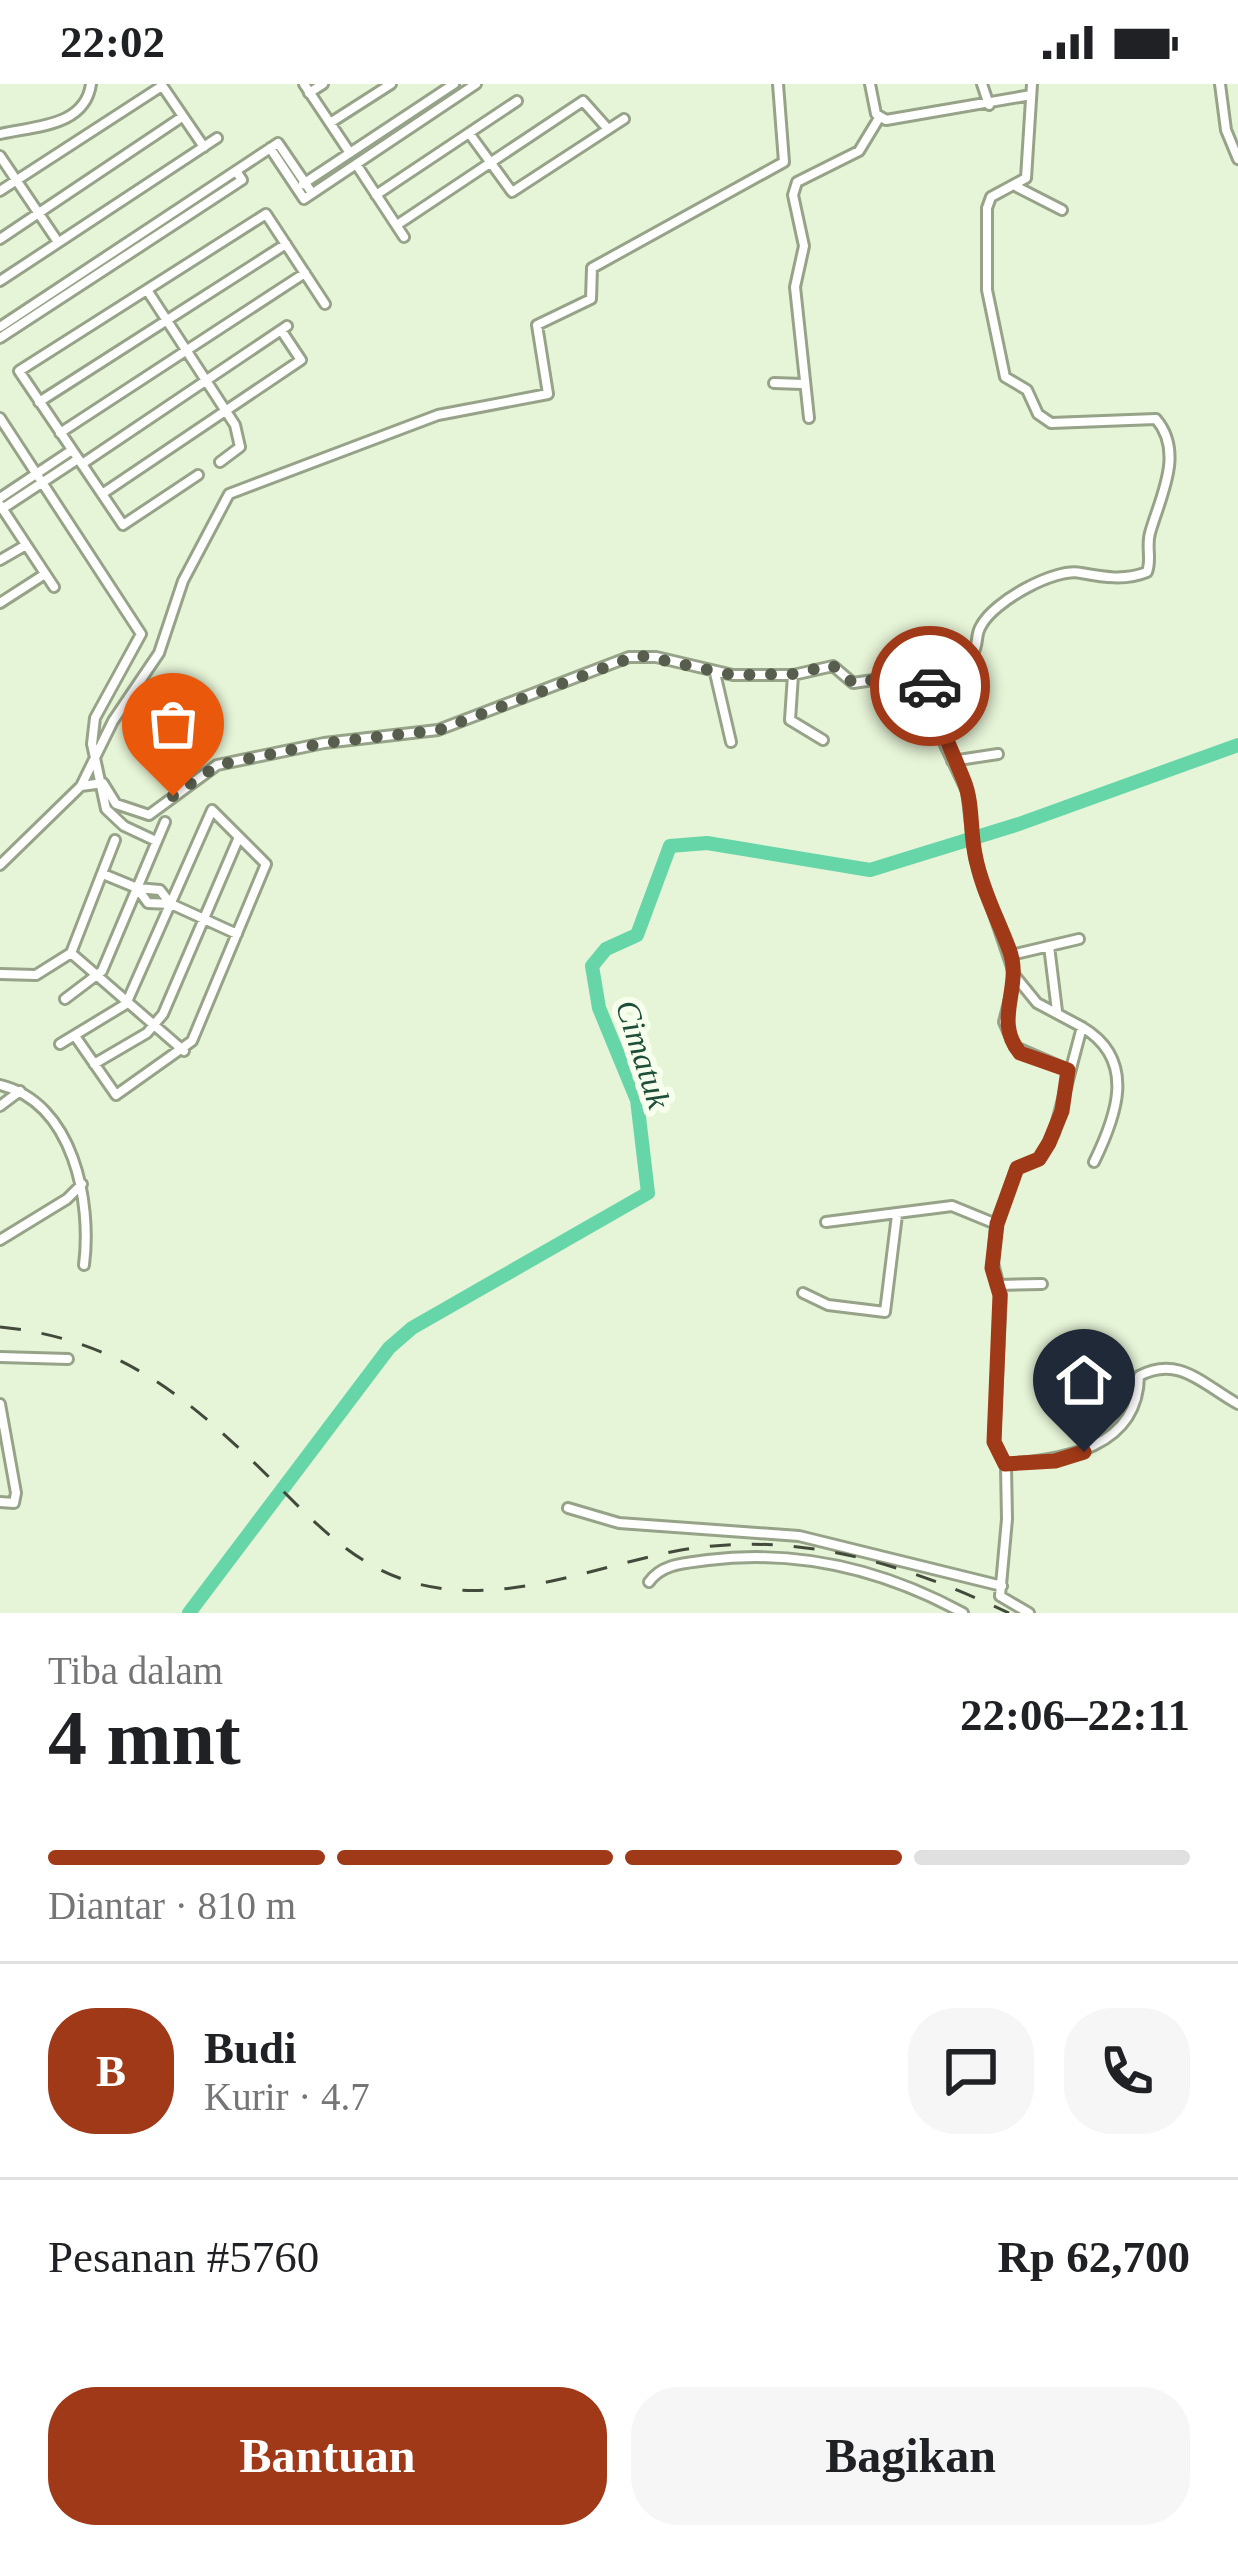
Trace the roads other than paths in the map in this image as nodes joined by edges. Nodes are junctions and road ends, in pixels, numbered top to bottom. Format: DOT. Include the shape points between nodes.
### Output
graph roads {
  1 [pos="91,84"];
  2 [pos="322,84"];
  3 [pos="391,84"];
  4 [pos="476,84"];
  5 [pos="778,84"];
  6 [pos="870,84"];
  7 [pos="982,84"];
  8 [pos="1032,84"];
  9 [pos="1220,84"];
  10 [pos="161,85"];
  11 [pos="450,87"];
  12 [pos="306,88"];
  13 [pos="1031,95"];
  14 [pos="453,99"];
  15 [pos="518,101"];
  16 [pos="988,105"];
  17 [pos="182,117"];
  18 [pos="879,118"];
  19 [pos="624,119"];
  20 [pos="330,123"];
  21 [pos="608,129"];
  22 [pos="469,133"];
  23 [pos="0,134"];
  24 [pos="217,138"];
  25 [pos="203,147"];
  26 [pos="350,153"];
  27 [pos="0,156"];
  28 [pos="1238,159"];
  29 [pos="356,164"];
  30 [pos="490,164"];
  31 [pos="782,166"];
  32 [pos="236,171"];
  33 [pos="17,180"];
  34 [pos="797,182"];
  35 [pos="301,186"];
  36 [pos="1017,187"];
  37 [pos="0,191"];
  38 [pos="376,195"];
  39 [pos="1062,210"];
  40 [pos="39,214"];
  41 [pos="397,225"];
  42 [pos="404,237"];
  43 [pos="0,239"];
  44 [pos="58,242"];
  45 [pos="286,244"];
  46 [pos="305,274"];
  47 [pos="0,281"];
  48 [pos="147,290"];
  49 [pos="325,304"];
  50 [pos="167,320"];
  51 [pos="0,327"];
  52 [pos="0,338"];
  53 [pos="187,350"];
  54 [pos="206,380"];
  55 [pos="774,383"];
  56 [pos="803,384"];
  57 [pos="39,401"];
  58 [pos="226,411"];
  59 [pos="0,418"];
  60 [pos="809,418"];
  61 [pos="60,433"];
  62 [pos="77,458"];
  63 [pos="220,462"];
  64 [pos="198,475"];
  65 [pos="39,478"];
  66 [pos="102,494"];
  67 [pos="2,509"];
  68 [pos="26,544"];
  69 [pos="0,560"];
  70 [pos="46,574"];
  71 [pos="54,587"];
  72 [pos="0,603"];
  73 [pos="928,672"];
  74 [pos="715,673"];
  75 [pos="793,674"];
  76 [pos="823,740"];
  77 [pos="731,742"];
  78 [pos="998,754"];
  79 [pos="93,756"];
  80 [pos="952,761"];
  81 [pos="103,783"];
  82 [pos="82,786"];
  83 [pos="165,821"];
  84 [pos="239,837"];
  85 [pos="115,840"];
  86 [pos="156,841"];
  87 [pos="0,865"];
  88 [pos="103,874"];
  89 [pos="137,888"];
  90 [pos="171,904"];
  91 [pos="204,920"];
  92 [pos="238,934"];
  93 [pos="1079,938"];
  94 [pos="1049,946"];
  95 [pos="70,953"];
  96 [pos="1011,955"];
  97 [pos="0,974"];
  98 [pos="1016,976"];
  99 [pos="95,978"];
  100 [pos="65,999"];
  101 [pos="126,1004"];
  102 [pos="1057,1011"];
  103 [pos="154,1026"];
  104 [pos="1082,1027"];
  105 [pos="75,1036"];
  106 [pos="60,1044"];
  107 [pos="184,1051"];
  108 [pos="94,1064"];
  109 [pos="1068,1070"];
  110 [pos="0,1085"];
  111 [pos="20,1091"];
  112 [pos="0,1106"];
  113 [pos="1094,1162"];
  114 [pos="83,1183"];
  115 [pos="897,1215"];
  116 [pos="826,1222"];
  117 [pos="997,1224"];
  118 [pos="0,1240"];
  119 [pos="84,1265"];
  120 [pos="1042,1284"];
  121 [pos="998,1285"];
  122 [pos="803,1293"];
  123 [pos="0,1357"];
  124 [pos="68,1359"];
  125 [pos="0,1404"];
  126 [pos="1238,1404"];
  127 [pos="1005,1464"];
  128 [pos="0,1502"];
  129 [pos="568,1508"];
  130 [pos="649,1582"];
  131 [pos="1002,1586"];
  132 [pos="963,1613"];
  133 [pos="1029,1613"];
  1 -- 23 [label="street" via="74,115"];
  2 -- 12 [label="street"];
  3 -- 20 [label="street"];
  4 -- 14 [label="street"];
  5 -- 31 [label="street"];
  6 -- 18 [label="street"];
  7 -- 16 [label="street"];
  8 -- 13 [label="street"];
  9 -- 28 [label="street"];
  10 -- 17 [label="street"];
  10 -- 33 [label="street"];
  11 -- 14 [label="street"];
  11 -- 26 [label="street"];
  12 -- 20 [label="street"];
  13 -- 16 [label="street"];
  13 -- 36 [label="street" via="1026,178"];
  14 -- 29 [label="street"];
  15 -- 22 [label="street"];
  16 -- 18 [label="street"];
  17 -- 25 [label="street"];
  17 -- 40 [label="street"];
  18 -- 34 [label="street" via="866,146"];
  19 -- 21 [label="street"];
  20 -- 26 [label="street"];
  21 -- 30 [label="street" via="512,192"];
  21 -- 30 [label="street" via="587,100"];
  22 -- 30 [label="street"];
  22 -- 38 [label="street"];
  24 -- 25 [label="street"];
  25 -- 44 [label="street"];
  26 -- 35 [label="street"];
  27 -- 33 [label="street"];
  29 -- 35 [label="street" via="308,196"];
  29 -- 38 [label="street"];
  30 -- 41 [label="street"];
  31 -- 34 [label="street"];
  31 -- 79 [label="street" via="592,268 591,299 537,325 550,380 545,396 438,415 230,494 182,581 150,670"];
  32 -- 35 [label="street" via="274,146"];
  32 -- 51 [label="street"];
  32 -- 52 [label="street" via="242,180"];
  33 -- 37 [label="street"];
  33 -- 40 [label="street"];
  34 -- 56 [label="street"];
  36 -- 39 [label="street"];
  36 -- 73 [label="street" via="992,196 987,208 987,290 1005,377 1027,390 1051,423 1156,418 1167,438 1166,490 1149,535 1147,572 1055,577 989,616 973,653"];
  38 -- 41 [label="street"];
  40 -- 43 [label="street"];
  40 -- 44 [label="street"];
  41 -- 42 [label="street"];
  44 -- 47 [label="street"];
  45 -- 46 [label="street"];
  45 -- 48 [label="street" via="266,214"];
  45 -- 50 [label="street"];
  46 -- 49 [label="street"];
  46 -- 53 [label="street"];
  48 -- 50 [label="street"];
  48 -- 57 [label="street" via="19,371"];
  50 -- 53 [label="street"];
  50 -- 57 [label="street"];
  53 -- 54 [label="street"];
  53 -- 61 [label="street"];
  54 -- 58 [label="street"];
  54 -- 58 [label="street" via="284,328 301,360"];
  54 -- 62 [label="street"];
  55 -- 56 [label="street"];
  56 -- 60 [label="street"];
  57 -- 61 [label="street"];
  58 -- 63 [label="street" via="240,447"];
  58 -- 66 [label="street"];
  59 -- 65 [label="street"];
  61 -- 62 [label="street"];
  62 -- 65 [label="street"];
  62 -- 66 [label="street"];
  64 -- 66 [label="street" via="123,525"];
  65 -- 67 [label="street"];
  65 -- 79 [label="street" via="141,634 95,718"];
  67 -- 68 [label="street"];
  68 -- 69 [label="street"];
  68 -- 70 [label="street"];
  70 -- 71 [label="street"];
  70 -- 72 [label="street"];
  73 -- 75 [label="street" via="853,683 832,665"];
  73 -- 80 [label="street"];
  74 -- 75 [label="street"];
  74 -- 77 [label="street"];
  74 -- 81 [label="street" via="629,657 439,730 218,765 147,815 116,804"];
  75 -- 76 [label="street" via="790,719"];
  78 -- 80 [label="street"];
  79 -- 81 [label="street"];
  79 -- 82 [label="street"];
  80 -- 96 [label="street" via="964,782 994,922"];
  81 -- 82 [label="street"];
  81 -- 86 [label="street" via="111,816"];
  82 -- 87 [label="street"];
  83 -- 86 [label="street"];
  84 -- 90 [label="street" via="209,810"];
  84 -- 91 [label="street"];
  84 -- 92 [label="street" via="266,864"];
  85 -- 88 [label="street"];
  86 -- 89 [label="street"];
  88 -- 89 [label="street"];
  88 -- 95 [label="street"];
  89 -- 90 [label="street" via="160,890"];
  89 -- 90 [label="street" via="148,903"];
  89 -- 99 [label="street"];
  90 -- 91 [label="street"];
  90 -- 101 [label="street"];
  91 -- 92 [label="street"];
  91 -- 103 [label="street"];
  92 -- 107 [label="street"];
  93 -- 94 [label="street"];
  94 -- 96 [label="street"];
  94 -- 102 [label="street"];
  95 -- 97 [label="street" via="36,975"];
  95 -- 99 [label="street"];
  96 -- 98 [label="street"];
  98 -- 102 [label="street" via="1034,1001"];
  98 -- 109 [label="street" via="1004,1022 1015,1047"];
  99 -- 100 [label="street"];
  99 -- 101 [label="street"];
  101 -- 103 [label="street"];
  101 -- 105 [label="street"];
  102 -- 104 [label="street"];
  103 -- 107 [label="street"];
  103 -- 108 [label="street"];
  104 -- 109 [label="street"];
  104 -- 113 [label="street" via="1107,1051 1120,1093"];
  105 -- 106 [label="street"];
  105 -- 108 [label="street"];
  107 -- 108 [label="street" via="116,1096"];
  109 -- 117 [label="street" via="1054,1133 1039,1159 1017,1168"];
  110 -- 111 [label="street"];
  111 -- 112 [label="street"];
  111 -- 114 [label="street" via="54,1129"];
  114 -- 118 [label="street"];
  114 -- 119 [label="street"];
  115 -- 116 [label="street"];
  115 -- 117 [label="street" via="958,1206"];
  115 -- 122 [label="street" via="885,1312 828,1305"];
  117 -- 121 [label="street"];
  120 -- 121 [label="street"];
  121 -- 127 [label="street" via="994,1442"];
  123 -- 124 [label="street"];
  125 -- 128 [label="street" via="16,1498"];
  126 -- 127 [label="street" via="1160,1366 1139,1376 1130,1416 1111,1437 1067,1459"];
  127 -- 131 [label="street"];
  129 -- 131 [label="street" via="619,1523 799,1536"];
  130 -- 132 [label="street" via="663,1568 786,1554 833,1563"];
  131 -- 133 [label="street" via="1002,1598"];
}
